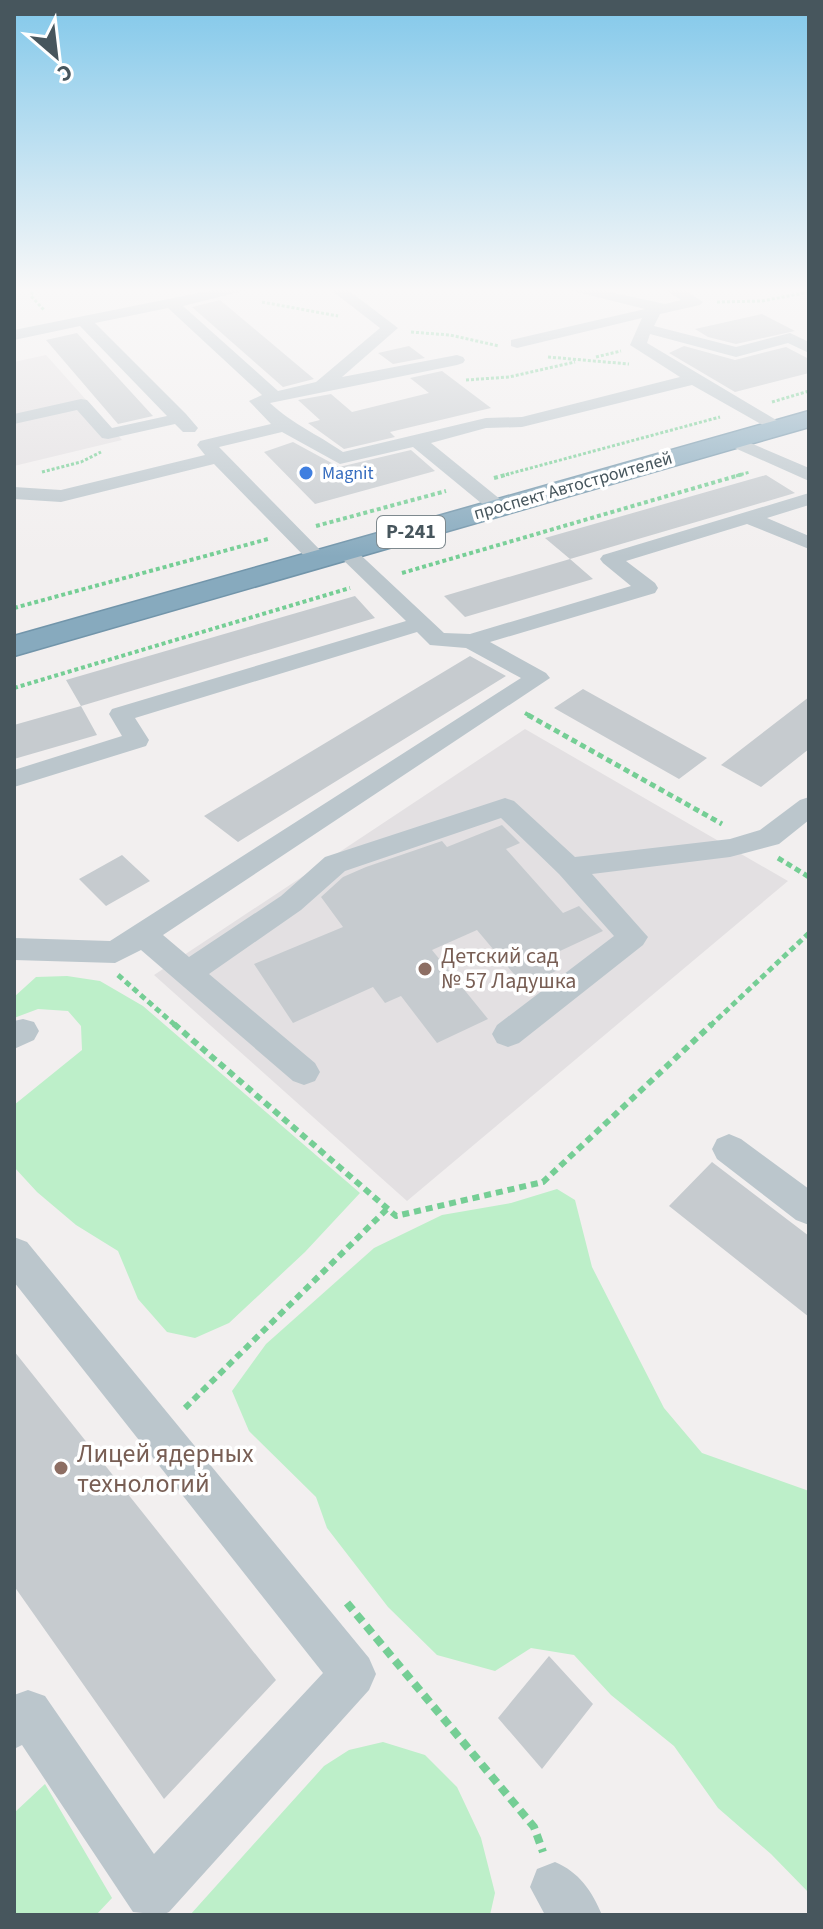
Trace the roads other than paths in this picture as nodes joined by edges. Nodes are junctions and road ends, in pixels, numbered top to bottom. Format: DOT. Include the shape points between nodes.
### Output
graph roads {
  1 [pos="139,377"];
  2 [pos="252,377"];
  3 [pos="333,377"];
  4 [pos="369,377"];
  5 [pos="691,377"];
  6 [pos="694,379"];
  7 [pos="322,386"];
  8 [pos="274,397"];
  9 [pos="180,418"];
  10 [pos="14,419"];
  11 [pos="809,419"];
  12 [pos="284,426"];
  13 [pos="777,428"];
  14 [pos="417,441"];
  15 [pos="734,441"];
  16 [pos="212,451"];
  17 [pos="809,475"];
  18 [pos="14,493"];
  19 [pos="809,499"];
  20 [pos="499,508"];
  21 [pos="749,518"];
  22 [pos="809,543"];
  23 [pos="331,554"];
  24 [pos="420,624"];
  25 [pos="471,641"];
  26 [pos="14,646"];
  27 [pos="14,779"];
  28 [pos="809,806"];
  29 [pos="569,867"];
  30 [pos="142,934"];
  31 [pos="14,949"];
  32 [pos="187,973"];
  33 [pos="508,1034"];
  34 [pos="304,1072"];
  35 [pos="729,1149"];
  36 [pos="809,1209"];
  37 [pos="14,1254"];
  38 [pos="14,1725"];
  1 -- 9 [label="lane"];
  2 -- 8 [label="lane"];
  3 -- 7 [label="lane"];
  4 -- 7 [label="lane"];
  5 -- 6 [label="lane"];
  6 -- 13 [label="lane"];
  6 -- 14 [label="lane" via="522,422 486,423"];
  7 -- 8 [label="lane"];
  8 -- 12 [label="lane" via="258,401"];
  9 -- 10 [label="lane" via="108,434 81,404"];
  9 -- 16 [label="lane"];
  11 -- 13 [label="highway, проспект Автостроителей / Р-241"];
  12 -- 14 [label="lane" via="340,458"];
  12 -- 16 [label="lane"];
  13 -- 15 [label="highway, проспект Автостроителей / Р-241"];
  14 -- 20 [label="lane"];
  15 -- 17 [label="lane"];
  15 -- 20 [label="highway, проспект Автостроителей / Р-241"];
  16 -- 18 [label="lane" via="61,496"];
  16 -- 23 [label="lane" via="292,533"];
  19 -- 21 [label="lane"];
  20 -- 23 [label="highway, проспект Автостроителей / Р-241"];
  21 -- 22 [label="lane"];
  21 -- 25 [label="lane" via="610,559 647,588"];
  23 -- 24 [label="lane" via="375,581"];
  23 -- 26 [label="highway, проспект Автостроителей / Р-241"];
  24 -- 25 [label="lane" via="438,640"];
  24 -- 27 [label="lane" via="121,714 137,740"];
  25 -- 30 [label="lane" via="538,678"];
  28 -- 29 [label="lane" via="769,837 730,848"];
  29 -- 32 [label="lane" via="505,807 335,864 291,903"];
  29 -- 33 [label="lane" via="633,937"];
  30 -- 31 [label="lane" via="115,952"];
  30 -- 32 [label="lane"];
  32 -- 34 [label="lane"];
  35 -- 36 [label="lane"];
  37 -- 38 [label="lane" via="353,1674 151,1894 28,1713"];
}
